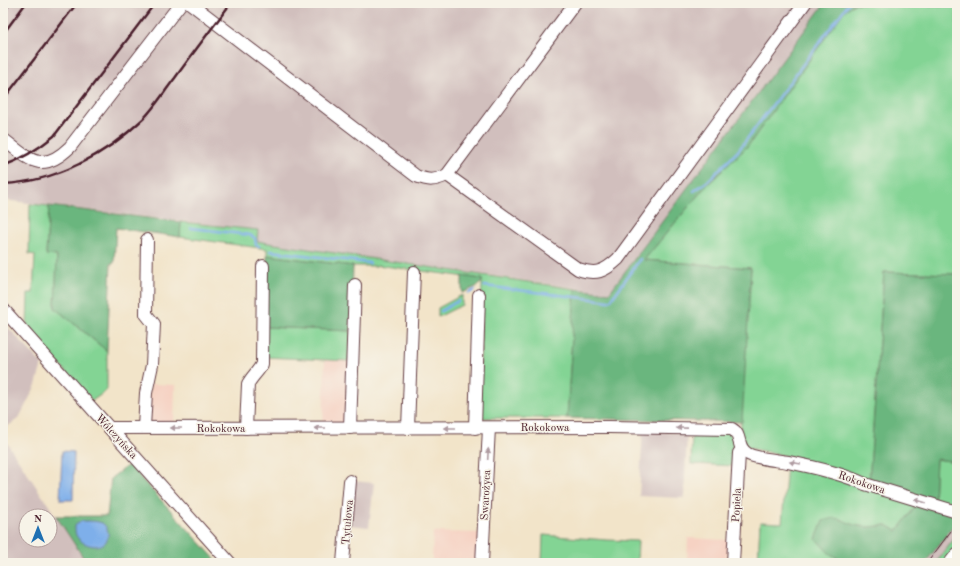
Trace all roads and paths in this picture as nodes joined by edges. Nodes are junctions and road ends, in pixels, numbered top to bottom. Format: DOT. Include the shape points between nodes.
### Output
graph roads {
  1 [pos="181,3"];
  2 [pos="190,3"];
  3 [pos="576,3"];
  4 [pos="805,3"];
  5 [pos="3,139"];
  6 [pos="447,175"];
  7 [pos="147,240"];
  8 [pos="263,266"];
  9 [pos="414,272"];
  10 [pos="355,285"];
  11 [pos="479,295"];
  12 [pos="3,309"];
  13 [pos="144,427"];
  14 [pos="110,428"];
  15 [pos="246,428"];
  16 [pos="350,428"];
  17 [pos="408,428"];
  18 [pos="475,428"];
  19 [pos="489,428"];
  20 [pos="742,449"];
  21 [pos="350,481"];
  22 [pos="957,512"];
  23 [pos="957,554"];
  24 [pos="230,563"];
  25 [pos="344,563"];
  26 [pos="482,563"];
  27 [pos="733,563"];
  28 [pos="950,563"];
  1 -- 5 [label="street" via="61,156 40,163 32,161"];
  2 -- 6 [label="street" via="416,176 426,180 437,180"];
  3 -- 6 [label="street"];
  4 -- 6 [label="street" via="618,259 604,270 587,272 578,269"];
  7 -- 13 [label="street" via="146,314 154,324"];
  8 -- 15 [label="street" via="262,364 248,384"];
  9 -- 17 [label="street"];
  10 -- 16 [label="street"];
  11 -- 18 [label="street"];
  12 -- 14 [label="street, Wólczyńska"];
  13 -- 14 [label="street, Rokokowa"];
  15 -- 13 [label="street, Rokokowa, one-way"];
  14 -- 24 [label="street, Wólczyńska"];
  16 -- 15 [label="street, Rokokowa, one-way"];
  16 -- 17 [label="street, Rokokowa"];
  18 -- 17 [label="street, Rokokowa, one-way"];
  18 -- 19 [label="street, Rokokowa"];
  20 -- 19 [label="street, Rokokowa, one-way" via="735,430 729,429"];
  26 -- 19 [label="street, Swarożyca, one-way"];
  22 -- 20 [label="street, Rokokowa, one-way" via="865,484 854,478 805,465 754,456"];
  20 -- 27 [label="street, Popiela" via="739,453"];
  21 -- 25 [label="street, Tytułowa"];
  23 -- 28 [label="street"];
}
